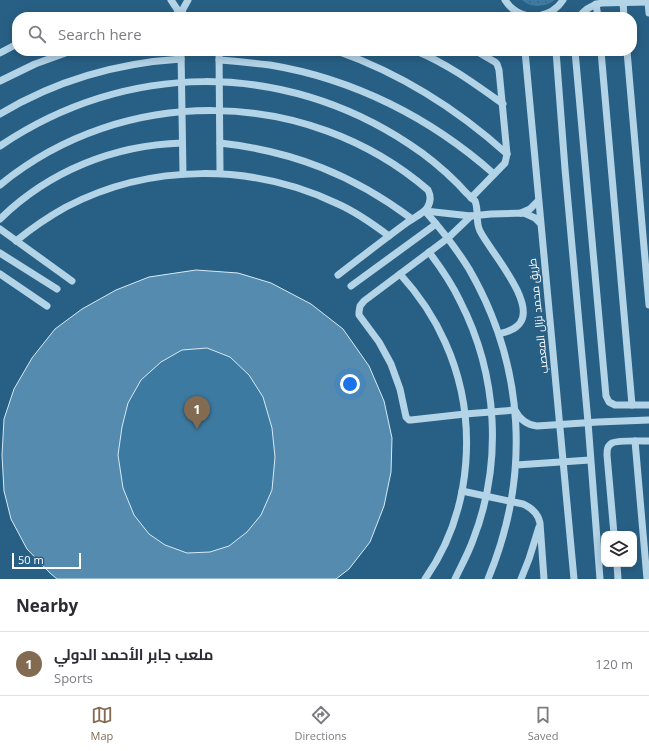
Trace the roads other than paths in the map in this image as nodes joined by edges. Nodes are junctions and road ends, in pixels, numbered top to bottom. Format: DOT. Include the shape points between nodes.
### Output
graph roads {
  1 [pos="171,0"];
  2 [pos="188,0"];
  3 [pos="505,0"];
  4 [pos="563,0"];
  5 [pos="622,2"];
  6 [pos="649,2"];
  7 [pos="596,4"];
  8 [pos="514,10"];
  9 [pos="178,12"];
  10 [pos="182,12"];
  11 [pos="519,12"];
  12 [pos="554,12"];
  13 [pos="584,12"];
  14 [pos="597,12"];
  15 [pos="623,12"];
  16 [pos="649,13"];
  17 [pos="12,47"];
  18 [pos="0,53"];
  19 [pos="56,56"];
  20 [pos="219,56"];
  21 [pos="356,56"];
  22 [pos="427,56"];
  23 [pos="484,56"];
  24 [pos="525,56"];
  25 [pos="556,56"];
  26 [pos="575,56"];
  27 [pos="600,56"];
  28 [pos="627,56"];
  29 [pos="181,59"];
  30 [pos="219,60"];
  31 [pos="0,81"];
  32 [pos="219,81"];
  33 [pos="181,82"];
  34 [pos="503,104"];
  35 [pos="220,110"];
  36 [pos="182,112"];
  37 [pos="0,114"];
  38 [pos="182,143"];
  39 [pos="220,143"];
  40 [pos="0,146"];
  41 [pos="507,154"];
  42 [pos="220,173"];
  43 [pos="183,174"];
  44 [pos="494,174"];
  45 [pos="0,185"];
  46 [pos="471,198"];
  47 [pos="538,201"];
  48 [pos="425,211"];
  49 [pos="520,213"];
  50 [pos="474,215"];
  51 [pos="412,218"];
  52 [pos="0,219"];
  53 [pos="540,223"];
  54 [pos="436,224"];
  55 [pos="0,229"];
  56 [pos="389,236"];
  57 [pos="448,238"];
  58 [pos="16,240"];
  59 [pos="429,252"];
  60 [pos="0,253"];
  61 [pos="0,274"];
  62 [pos="400,274"];
  63 [pos="338,275"];
  64 [pos="72,282"];
  65 [pos="351,286"];
  66 [pos="57,289"];
  67 [pos="47,306"];
  68 [pos="649,306"];
  69 [pos="499,334"];
  70 [pos="632,405"];
  71 [pos="649,405"];
  72 [pos="515,410"];
  73 [pos="492,412"];
  74 [pos="465,414"];
  75 [pos="649,420"];
  76 [pos="588,422"];
  77 [pos="560,424"];
  78 [pos="649,441"];
  79 [pos="635,442"];
  80 [pos="590,460"];
  81 [pos="563,463"];
  82 [pos="516,465"];
  83 [pos="462,491"];
  84 [pos="486,495"];
  85 [pos="512,501"];
  86 [pos="540,523"];
  87 [pos="614,531"];
  88 [pos="617,567"];
  89 [pos="425,579"];
  90 [pos="455,579"];
  91 [pos="488,579"];
  92 [pos="521,579"];
  93 [pos="544,579"];
  94 [pos="574,579"];
  95 [pos="600,579"];
  96 [pos="618,579"];
  97 [pos="647,579"];
  1 -- 9 [label="street"];
  2 -- 10 [label="street"];
  3 -- 8 [label="street"];
  4 -- 12 [label="street"];
  5 -- 6 [label="street"];
  5 -- 7 [label="street"];
  5 -- 15 [label="street"];
  6 -- 16 [label="street"];
  7 -- 13 [label="street"];
  7 -- 14 [label="street"];
  8 -- 11 [label="street"];
  17 -- 18 [label="street"];
  19 -- 31 [label="street"];
  20 -- 30 [label="street"];
  21 -- 41 [label="street" via="425,92 466,119"];
  22 -- 34 [label="street" via="464,77"];
  23 -- 34 [label="street" via="498,67"];
  24 -- 47 [label="street, طريق محمد نزال المعصب"];
  25 -- 76 [label="street"];
  26 -- 70 [label="street" via="606,396 612,404"];
  27 -- 70 [label="street"];
  28 -- 68 [label="street"];
  29 -- 33 [label="street"];
  29 -- 37 [label="street" via="132,64 83,76 37,94"];
  30 -- 32 [label="street"];
  30 -- 44 [label="street" via="301,72 374,96 408,112 440,132"];
  32 -- 33 [label="street"];
  32 -- 35 [label="street"];
  32 -- 46 [label="street" via="260,85 293,92 357,114 410,144"];
  33 -- 36 [label="street"];
  33 -- 40 [label="street" via="128,90 87,102 27,129"];
  34 -- 41 [label="street"];
  35 -- 36 [label="street"];
  35 -- 39 [label="street"];
  35 -- 48 [label="street" via="295,121 366,148 428,190 430,201"];
  36 -- 38 [label="street"];
  36 -- 45 [label="street" via="133,119 86,134 28,164"];
  38 -- 43 [label="street"];
  38 -- 52 [label="street" via="127,150 87,162 43,185"];
  39 -- 42 [label="street"];
  39 -- 51 [label="street" via="275,152 316,165 366,188"];
  41 -- 44 [label="street" via="505,162"];
  42 -- 43 [label="street"];
  42 -- 56 [label="street" via="266,179 310,192 352,211"];
  43 -- 58 [label="street" via="123,184 94,194 54,214"];
  44 -- 46 [label="street"];
  46 -- 50 [label="street" via="476,203"];
  47 -- 49 [label="street" via="530,209"];
  47 -- 53 [label="street, طريق محمد نزال المعصب"];
  48 -- 50 [label="street"];
  48 -- 51 [label="street"];
  48 -- 54 [label="street"];
  49 -- 50 [label="street"];
  49 -- 53 [label="street" via="528,214"];
  50 -- 57 [label="street"];
  50 -- 69 [label="street" via="524,306 524,316 520,324 513,330"];
  51 -- 56 [label="street"];
  53 -- 77 [label="street, طريق محمد نزال المعصب"];
  54 -- 57 [label="street"];
  54 -- 65 [label="street"];
  55 -- 58 [label="street"];
  56 -- 63 [label="street"];
  57 -- 59 [label="street"];
  57 -- 69 [label="street" via="468,268"];
  58 -- 64 [label="street"];
  59 -- 62 [label="street"];
  59 -- 73 [label="street" via="451,284 476,336 486,373"];
  60 -- 66 [label="street"];
  61 -- 67 [label="street"];
  62 -- 74 [label="street" via="427,309 446,342 457,373"];
  62 -- 74 [label="street" via="364,302 359,312 391,364 406,417 412,420"];
  69 -- 72 [label="street" via="508,366"];
  70 -- 71 [label="street"];
  72 -- 73 [label="street"];
  72 -- 77 [label="street" via="520,418 532,426"];
  72 -- 82 [label="street"];
  73 -- 74 [label="street"];
  73 -- 84 [label="street" via="492,453"];
  74 -- 83 [label="street" via="467,440"];
  75 -- 76 [label="street"];
  76 -- 77 [label="street"];
  76 -- 80 [label="street"];
  77 -- 81 [label="street, طريق محمد نزال المعصب"];
  78 -- 79 [label="street"];
  79 -- 87 [label="street" via="614,442 606,452"];
  79 -- 97 [label="street"];
  80 -- 81 [label="street"];
  80 -- 95 [label="street"];
  81 -- 82 [label="street"];
  81 -- 94 [label="street, طريق محمد نزال المعصب"];
  82 -- 85 [label="street"];
  83 -- 84 [label="street"];
  83 -- 89 [label="street" via="445,544"];
  84 -- 85 [label="street"];
  84 -- 90 [label="street" via="473,540"];
  85 -- 86 [label="street" via="532,509"];
  85 -- 91 [label="street" via="505,531"];
  86 -- 92 [label="street"];
  86 -- 93 [label="street"];
  88 -- 96 [label="street"];
}
